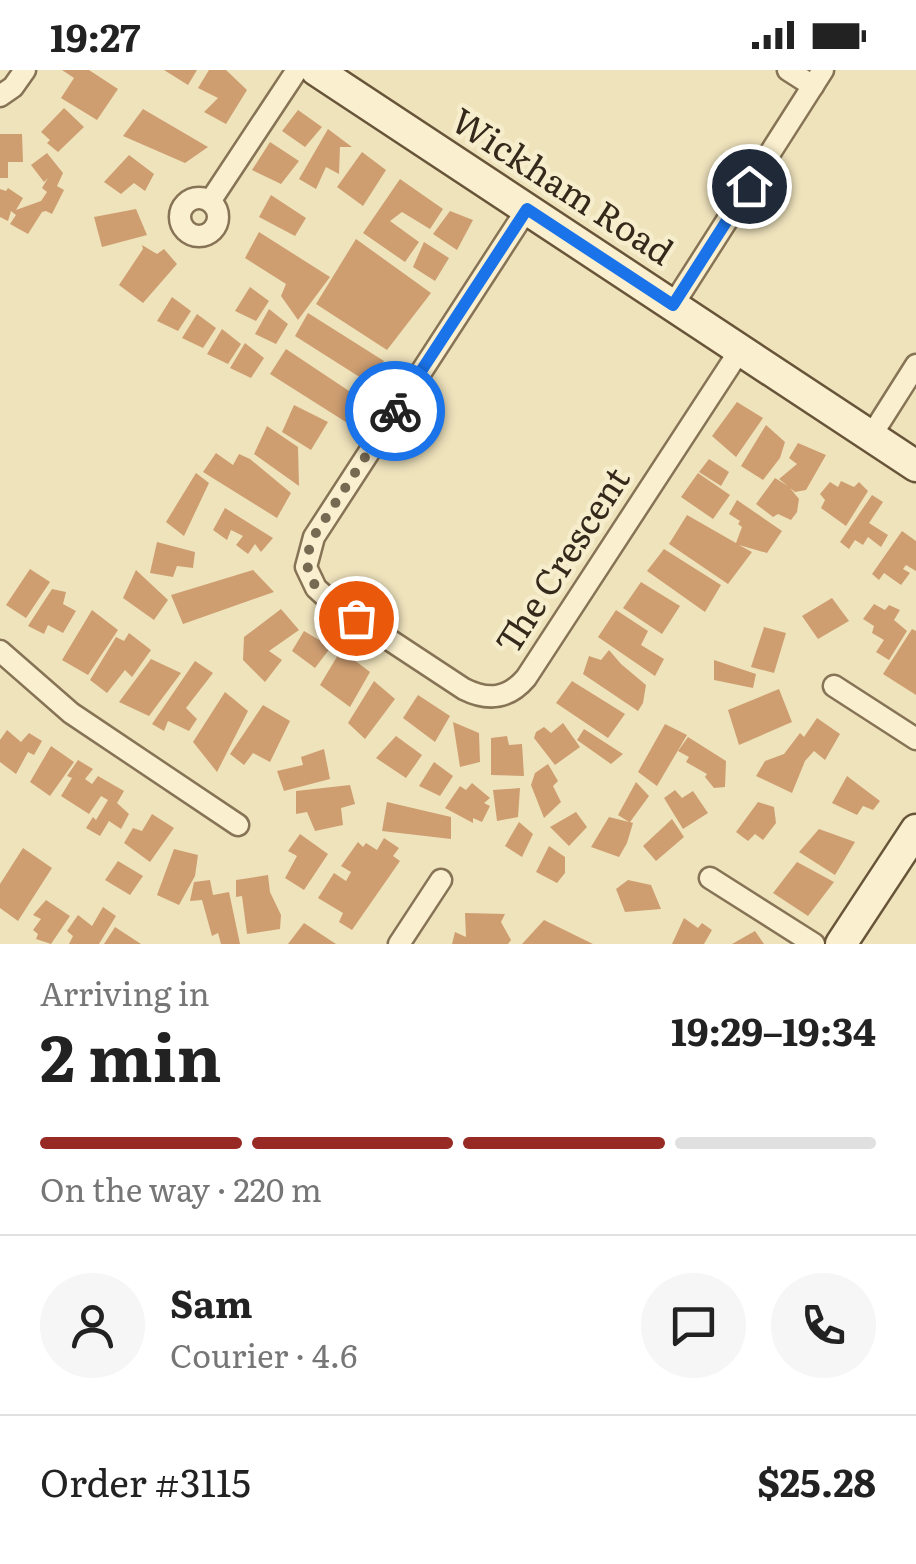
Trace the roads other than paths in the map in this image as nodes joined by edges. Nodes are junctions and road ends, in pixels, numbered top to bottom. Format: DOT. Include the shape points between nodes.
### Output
graph roads {
  1 [pos="25,70"];
  2 [pos="297,70"];
  3 [pos="316,70"];
  4 [pos="788,70"];
  5 [pos="818,78"];
  6 [pos="0,96"];
  7 [pos="211,200"];
  8 [pos="527,209"];
  9 [pos="673,305"];
  10 [pos="740,350"];
  11 [pos="916,365"];
  12 [pos="871,436"];
  13 [pos="916,466"];
  14 [pos="0,651"];
  15 [pos="834,686"];
  16 [pos="916,739"];
  17 [pos="238,824"];
  18 [pos="916,830"];
  19 [pos="710,878"];
  20 [pos="441,880"];
  21 [pos="399,944"];
  22 [pos="814,944"];
  23 [pos="842,944"];
  1 -- 6 [label="street"];
  2 -- 7 [label="street"];
  3 -- 8 [label="main road, Wickham Road"];
  4 -- 5 [label="street"];
  5 -- 9 [label="street"];
  8 -- 9 [label="main road, Wickham Road"];
  8 -- 10 [label="street, The Crescent" via="314,536 307,556 310,578 329,600 464,689 504,696 519,686"];
  9 -- 10 [label="main road, Wickham Road"];
  10 -- 12 [label="main road, Wickham Road"];
  11 -- 12 [label="street"];
  12 -- 13 [label="main road, Wickham Road"];
  14 -- 17 [label="street" via="71,713"];
  15 -- 16 [label="street"];
  18 -- 23 [label="main road"];
  19 -- 22 [label="street"];
  20 -- 21 [label="street"];
}
